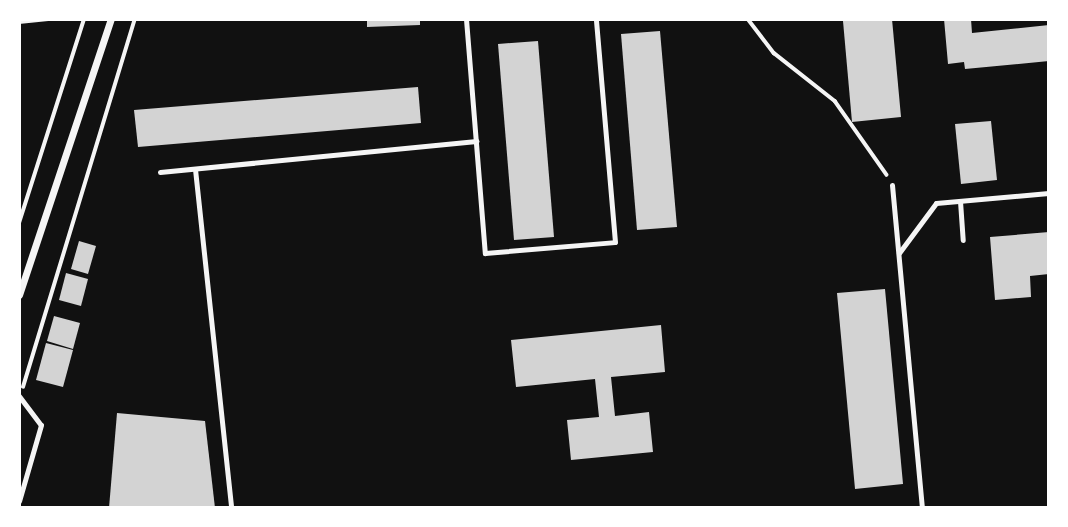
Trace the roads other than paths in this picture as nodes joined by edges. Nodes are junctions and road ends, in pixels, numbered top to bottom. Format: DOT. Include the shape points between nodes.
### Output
graph roads {
  1 [pos="111,19"];
  2 [pos="466,19"];
  3 [pos="596,19"];
  4 [pos="476,141"];
  5 [pos="195,169"];
  6 [pos="160,172"];
  7 [pos="892,185"];
  8 [pos="1049,193"];
  9 [pos="960,201"];
  10 [pos="963,240"];
  11 [pos="899,254"];
  12 [pos="19,295"];
  13 [pos="20,396"];
  14 [pos="19,501"];
  15 [pos="231,508"];
  16 [pos="922,508"];
  1 -- 12 [label="street"];
  2 -- 4 [label="lane"];
  3 -- 4 [label="lane" via="615,242 485,253"];
  4 -- 5 [label="lane"];
  5 -- 6 [label="lane"];
  5 -- 15 [label="lane"];
  7 -- 11 [label="lane"];
  8 -- 9 [label="lane"];
  9 -- 10 [label="lane"];
  9 -- 11 [label="lane" via="936,203"];
  11 -- 16 [label="lane"];
  13 -- 14 [label="lane" via="41,425"];
}
